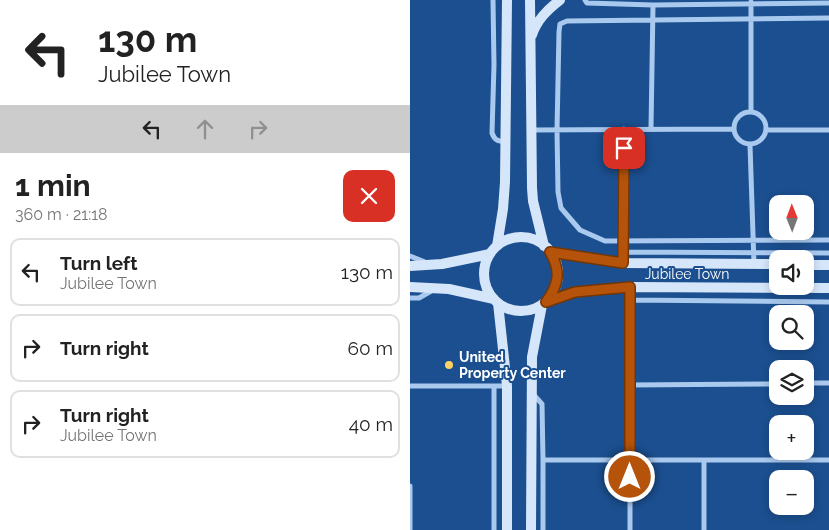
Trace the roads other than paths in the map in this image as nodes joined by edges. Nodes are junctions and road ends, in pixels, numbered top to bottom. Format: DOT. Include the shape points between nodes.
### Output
graph roads {
  1 [pos="493,0"];
  2 [pos="508,0"];
  3 [pos="530,0"];
  4 [pos="560,0"];
  5 [pos="585,0"];
  6 [pos="751,2"];
  7 [pos="829,2"];
  8 [pos="653,4"];
  9 [pos="829,18"];
  10 [pos="751,20"];
  11 [pos="653,21"];
  12 [pos="531,38"];
  13 [pos="750,112"];
  14 [pos="651,128"];
  15 [pos="733,129"];
  16 [pos="531,130"];
  17 [pos="557,130"];
  18 [pos="624,130"];
  19 [pos="766,130"];
  20 [pos="829,130"];
  21 [pos="505,142"];
  22 [pos="750,145"];
  23 [pos="753,240"];
  24 [pos="829,240"];
  25 [pos="624,242"];
  26 [pos="547,249"];
  27 [pos="494,250"];
  28 [pos="624,252"];
  29 [pos="754,253"];
  30 [pos="829,253"];
  31 [pos="410,256"];
  32 [pos="623,263"];
  33 [pos="754,264"];
  34 [pos="769,264"];
  35 [pos="814,264"];
  36 [pos="433,265"];
  37 [pos="829,265"];
  38 [pos="410,266"];
  39 [pos="410,287"];
  40 [pos="630,287"];
  41 [pos="436,288"];
  42 [pos="829,288"];
  43 [pos="410,298"];
  44 [pos="630,300"];
  45 [pos="496,301"];
  46 [pos="829,302"];
  47 [pos="544,303"];
  48 [pos="829,383"];
  49 [pos="769,384"];
  50 [pos="814,384"];
  51 [pos="629,385"];
  52 [pos="410,386"];
  53 [pos="494,386"];
  54 [pos="508,386"];
  55 [pos="531,392"];
  56 [pos="543,460"];
  57 [pos="630,460"];
  58 [pos="704,460"];
  59 [pos="829,460"];
  60 [pos="410,486"];
  61 [pos="410,530"];
  62 [pos="494,530"];
  63 [pos="507,530"];
  64 [pos="531,530"];
  65 [pos="543,530"];
  66 [pos="630,530"];
  67 [pos="704,530"];
  1 -- 21 [label="street" via="492,133 498,142"];
  2 -- 21 [label="main road"];
  3 -- 12 [label="main road"];
  4 -- 12 [label="main road" via="546,10"];
  5 -- 8 [label="street" via="587,4"];
  6 -- 7 [label="street"];
  6 -- 8 [label="street"];
  6 -- 10 [label="street"];
  8 -- 11 [label="street"];
  9 -- 10 [label="street"];
  10 -- 11 [label="street"];
  10 -- 13 [label="street"];
  11 -- 14 [label="street"];
  11 -- 17 [label="street" via="567,21 560,24"];
  12 -- 16 [label="main road"];
  13 -- 15 [label="street" via="735,120"];
  13 -- 19 [label="street" via="759,114"];
  14 -- 15 [label="street"];
  14 -- 18 [label="street"];
  15 -- 22 [label="street" via="735,137"];
  16 -- 17 [label="street"];
  16 -- 26 [label="main road" via="534,201"];
  17 -- 18 [label="street"];
  17 -- 25 [label="street" via="558,192 562,208 580,230 604,240"];
  18 -- 25 [label="street"];
  19 -- 20 [label="street"];
  19 -- 22 [label="street" via="758,143"];
  21 -- 27 [label="main road" via="503,209"];
  22 -- 23 [label="street"];
  23 -- 24 [label="street"];
  23 -- 25 [label="street"];
  23 -- 29 [label="street"];
  25 -- 28 [label="street"];
  26 -- 27 [label="main road" via="533,240 521,238 508,240"];
  26 -- 32 [label="main road, Jubilee Town"];
  26 -- 47 [label="main road" via="556,261 558,272 553,293"];
  27 -- 36 [label="main road" via="462,261"];
  27 -- 45 [label="main road" via="484,272 485,282"];
  28 -- 29 [label="street"];
  28 -- 32 [label="street"];
  29 -- 30 [label="street"];
  29 -- 33 [label="street"];
  31 -- 36 [label="street"];
  32 -- 33 [label="main road, Jubilee Town"];
  33 -- 34 [label="main road, Jubilee Town"];
  35 -- 37 [label="main road"];
  36 -- 38 [label="main road"];
  39 -- 41 [label="main road"];
  40 -- 42 [label="main road, Jubilee Town"];
  40 -- 44 [label="street"];
  40 -- 47 [label="main road, Jubilee Town" via="575,292"];
  41 -- 43 [label="street" via="419,298"];
  41 -- 45 [label="main road"];
  44 -- 46 [label="street"];
  44 -- 51 [label="street"];
  45 -- 47 [label="main road" via="515,311 534,309"];
  45 -- 54 [label="main road"];
  47 -- 55 [label="main road" via="533,342"];
  48 -- 50 [label="street"];
  49 -- 51 [label="street"];
  51 -- 57 [label="street"];
  52 -- 53 [label="street"];
  53 -- 54 [label="street"];
  53 -- 62 [label="street"];
  54 -- 63 [label="main road"];
  55 -- 56 [label="street" via="542,404"];
  55 -- 64 [label="main road"];
  56 -- 57 [label="street"];
  56 -- 65 [label="street"];
  57 -- 58 [label="street"];
  57 -- 66 [label="street"];
  58 -- 59 [label="street"];
  58 -- 67 [label="street"];
  60 -- 61 [label="street"];
}
